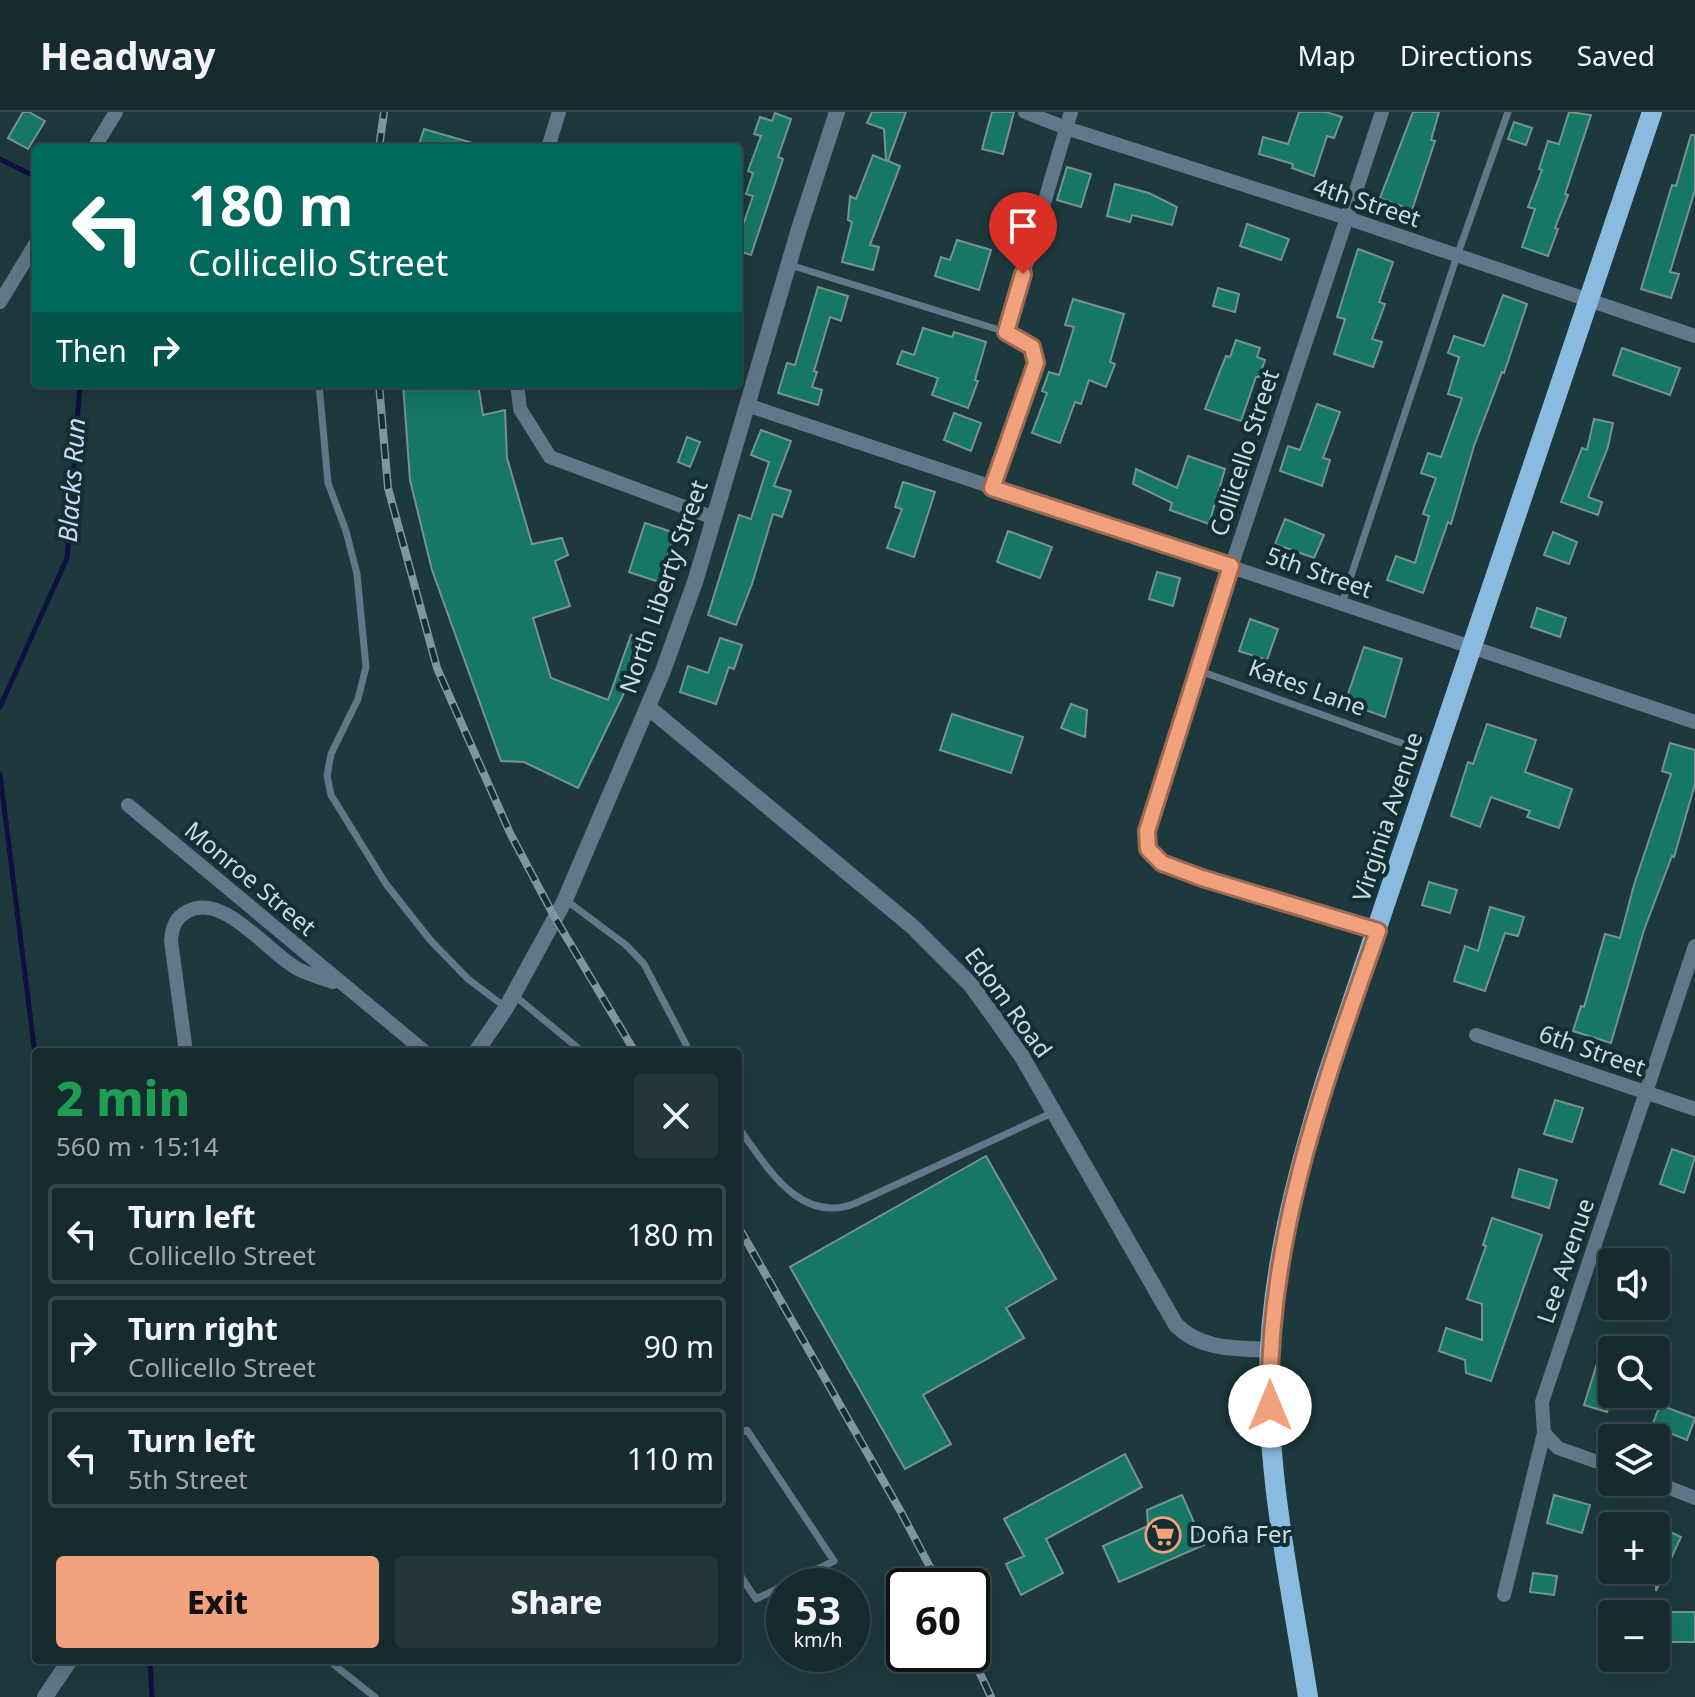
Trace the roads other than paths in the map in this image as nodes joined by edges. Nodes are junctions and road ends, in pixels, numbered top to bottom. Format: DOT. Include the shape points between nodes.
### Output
graph roads {
  1 [pos="116,112"];
  2 [pos="559,112"];
  3 [pos="837,112"];
  4 [pos="1025,112"];
  5 [pos="1071,112"];
  6 [pos="1382,112"];
  7 [pos="1508,112"];
  8 [pos="1652,112"];
  9 [pos="1066,128"];
  10 [pos="96,144"];
  11 [pos="549,144"];
  12 [pos="1347,218"];
  13 [pos="32,250"];
  14 [pos="1457,256"];
  15 [pos="788,264"];
  16 [pos="1588,300"];
  17 [pos="0,302"];
  18 [pos="1006,332"];
  19 [pos="1695,336"];
  20 [pos="319,388"];
  21 [pos="517,388"];
  22 [pos="747,405"];
  23 [pos="992,488"];
  24 [pos="714,518"];
  25 [pos="1231,566"];
  26 [pos="1342,603"];
  27 [pos="1471,647"];
  28 [pos="1197,670"];
  29 [pos="649,708"];
  30 [pos="1695,722"];
  31 [pos="1404,744"];
  32 [pos="128,805"];
  33 [pos="565,899"];
  34 [pos="1378,931"];
  35 [pos="1695,946"];
  36 [pos="344,987"];
  37 [pos="510,1002"];
  38 [pos="1476,1035"];
  39 [pos="185,1048"];
  40 [pos="420,1048"];
  41 [pos="479,1048"];
  42 [pos="578,1048"];
  43 [pos="688,1048"];
  44 [pos="1646,1092"];
  45 [pos="1695,1109"];
  46 [pos="1054,1112"];
  47 [pos="742,1133"];
  48 [pos="1270,1350"];
  49 [pos="742,1432"];
  50 [pos="1544,1433"];
  51 [pos="1598,1462"];
  52 [pos="1670,1488"];
  53 [pos="1695,1498"];
  54 [pos="742,1578"];
  55 [pos="1504,1595"];
  56 [pos="67,1664"];
  57 [pos="333,1664"];
  58 [pos="45,1697"];
  59 [pos="375,1697"];
  60 [pos="1308,1697"];
  1 -- 10 [label="street"];
  2 -- 11 [label="street"];
  3 -- 15 [label="street, North Liberty Street"];
  4 -- 9 [label="street, 4th Street"];
  5 -- 9 [label="street"];
  6 -- 12 [label="street, Collicello Street"];
  7 -- 14 [label="lane"];
  8 -- 16 [label="main road, Virginia Avenue"];
  9 -- 12 [label="street, 4th Street"];
  9 -- 18 [label="street"];
  12 -- 14 [label="street, 4th Street"];
  12 -- 25 [label="street, Collicello Street"];
  13 -- 17 [label="street"];
  14 -- 16 [label="street, 4th Street"];
  14 -- 26 [label="lane"];
  15 -- 18 [label="lane"];
  15 -- 22 [label="street, North Liberty Street"];
  16 -- 19 [label="street, 4th Street"];
  16 -- 27 [label="main road, Virginia Avenue"];
  18 -- 23 [label="street" via="1028,343 1036,359"];
  20 -- 37 [label="lane" via="326,474 357,574 366,667 358,699 331,754 331,795 386,884 425,934 468,979"];
  21 -- 24 [label="street" via="520,409 550,457"];
  22 -- 23 [label="street, 5th Street"];
  22 -- 24 [label="street, North Liberty Street"];
  23 -- 25 [label="street, 5th Street"];
  24 -- 29 [label="street, North Liberty Street"];
  25 -- 26 [label="street, 5th Street"];
  25 -- 28 [label="street, Collicello Street"];
  26 -- 27 [label="street, 5th Street"];
  27 -- 30 [label="street, 5th Street"];
  27 -- 34 [label="main road, Virginia Avenue"];
  28 -- 31 [label="lane, Kates Lane"];
  28 -- 34 [label="street, Collicello Street" via="1147,831 1148,849 1175,868"];
  29 -- 33 [label="street, North Liberty Street"];
  29 -- 46 [label="street, Edom Road" via="943,955 1004,1028"];
  32 -- 36 [label="street, Monroe Street"];
  33 -- 37 [label="street, North Liberty Street"];
  33 -- 43 [label="lane" via="644,964"];
  34 -- 48 [label="main road, Virginia Avenue" via="1297,1178 1280,1255"];
  35 -- 44 [label="street, Lee Avenue"];
  36 -- 39 [label="street, Monroe Street" via="297,968 219,910 191,909 173,925 171,941"];
  36 -- 40 [label="street, Monroe Street"];
  37 -- 41 [label="street, North Liberty Street"];
  37 -- 42 [label="lane"];
  38 -- 44 [label="street, 6th Street"];
  44 -- 45 [label="street, 6th Street"];
  44 -- 50 [label="street, Lee Avenue" via="1542,1402"];
  46 -- 47 [label="lane" via="856,1203 834,1208 811,1205 791,1194"];
  46 -- 48 [label="street, Edom Road" via="1176,1325 1208,1345"];
  48 -- 60 [label="main road, Virginia Avenue" via="1275,1474"];
  49 -- 54 [label="lane" via="747,1430 834,1561 756,1599"];
  50 -- 51 [label="street" via="1558,1448"];
  50 -- 55 [label="street, Lee Avenue"];
  52 -- 53 [label="street"];
  56 -- 58 [label="street"];
  57 -- 59 [label="lane"];
}
